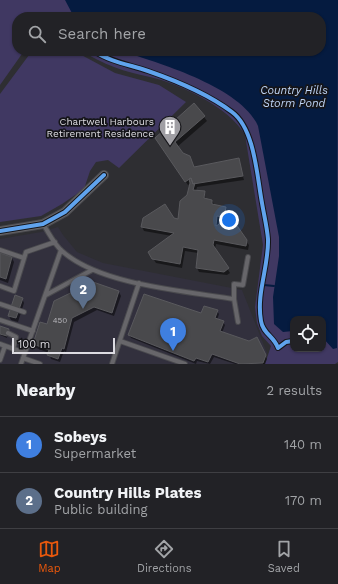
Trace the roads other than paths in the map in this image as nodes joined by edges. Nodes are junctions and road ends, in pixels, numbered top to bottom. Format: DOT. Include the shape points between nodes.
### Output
graph roads {
  1 [pos="104,175"];
  2 [pos="43,224"];
  3 [pos="0,231"];
  4 [pos="55,242"];
  5 [pos="0,250"];
  6 [pos="61,250"];
  7 [pos="248,257"];
  8 [pos="24,258"];
  9 [pos="92,270"];
  10 [pos="139,283"];
  11 [pos="0,286"];
  12 [pos="45,295"];
  13 [pos="234,299"];
  14 [pos="0,304"];
  15 [pos="24,312"];
  16 [pos="0,320"];
  17 [pos="238,322"];
  18 [pos="32,331"];
  19 [pos="8,333"];
  20 [pos="120,341"];
  21 [pos="2,345"];
  22 [pos="13,349"];
  23 [pos="25,353"];
  24 [pos="23,358"];
  25 [pos="0,360"];
  26 [pos="21,364"];
  27 [pos="40,364"];
  28 [pos="112,364"];
  29 [pos="185,364"];
  1 -- 2 [label="street" via="65,212"];
  2 -- 3 [label="street"];
  2 -- 4 [label="lane"];
  4 -- 6 [label="lane"];
  4 -- 8 [label="lane" via="26,252"];
  5 -- 8 [label="lane"];
  6 -- 9 [label="lane"];
  6 -- 12 [label="lane"];
  7 -- 13 [label="lane" via="243,285 234,284"];
  8 -- 11 [label="lane" via="14,291"];
  9 -- 10 [label="lane"];
  9 -- 12 [label="lane"];
  10 -- 13 [label="lane"];
  10 -- 20 [label="lane"];
  12 -- 18 [label="lane"];
  13 -- 17 [label="lane"];
  14 -- 15 [label="lane"];
  16 -- 18 [label="lane"];
  18 -- 23 [label="lane"];
  19 -- 22 [label="lane" via="16,337"];
  20 -- 28 [label="lane"];
  20 -- 29 [label="lane"];
  21 -- 22 [label="lane"];
  21 -- 25 [label="lane"];
  22 -- 23 [label="lane"];
  23 -- 24 [label="lane"];
  24 -- 26 [label="lane"];
  24 -- 27 [label="lane"];
}
